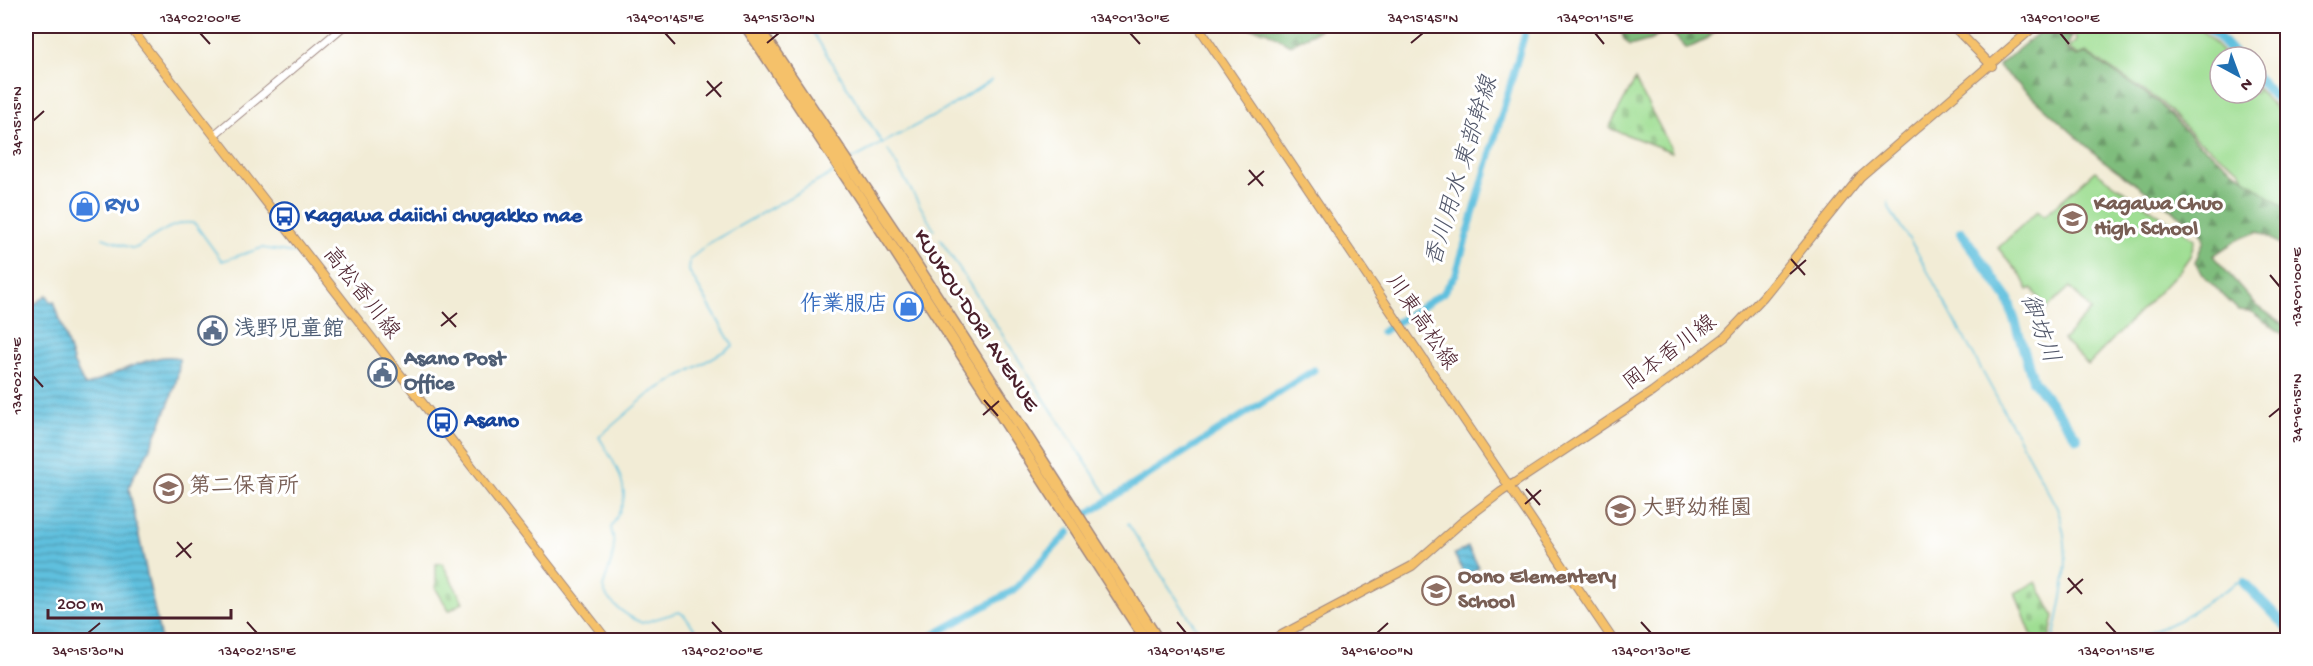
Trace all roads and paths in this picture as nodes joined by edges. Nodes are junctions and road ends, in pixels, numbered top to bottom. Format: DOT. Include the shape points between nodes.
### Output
graph roads {
  1 [pos="129,26"];
  2 [pos="344,26"];
  3 [pos="746,26"];
  4 [pos="757,26"];
  5 [pos="1198,26"];
  6 [pos="1953,26"];
  7 [pos="2035,26"];
  8 [pos="1991,64"];
  9 [pos="214,135"];
  10 [pos="1512,487"];
  11 [pos="607,640"];
  12 [pos="1146,640"];
  13 [pos="1158,640"];
  14 [pos="1272,640"];
  15 [pos="1613,640"];
  1 -- 9 [label="main road, 高松香川線"];
  2 -- 9 [label="street"];
  3 -- 12 [label="highway, KUUKOU-DORI AVENUE"];
  4 -- 13 [label="highway, KUUKOU-DORI AVENUE" via="905,247"];
  5 -- 10 [label="main road, 川東高松線"];
  6 -- 8 [label="main road"];
  7 -- 8 [label="main road, 岡本香川線"];
  8 -- 10 [label="main road, 岡本香川線" via="1860,177 1763,297 1725,336 1652,392"];
  9 -- 11 [label="main road, 高松香川線"];
  10 -- 14 [label="main road, 岡本香川線" via="1462,521 1425,556 1390,580"];
  10 -- 15 [label="main road, 川東高松線"];
}
